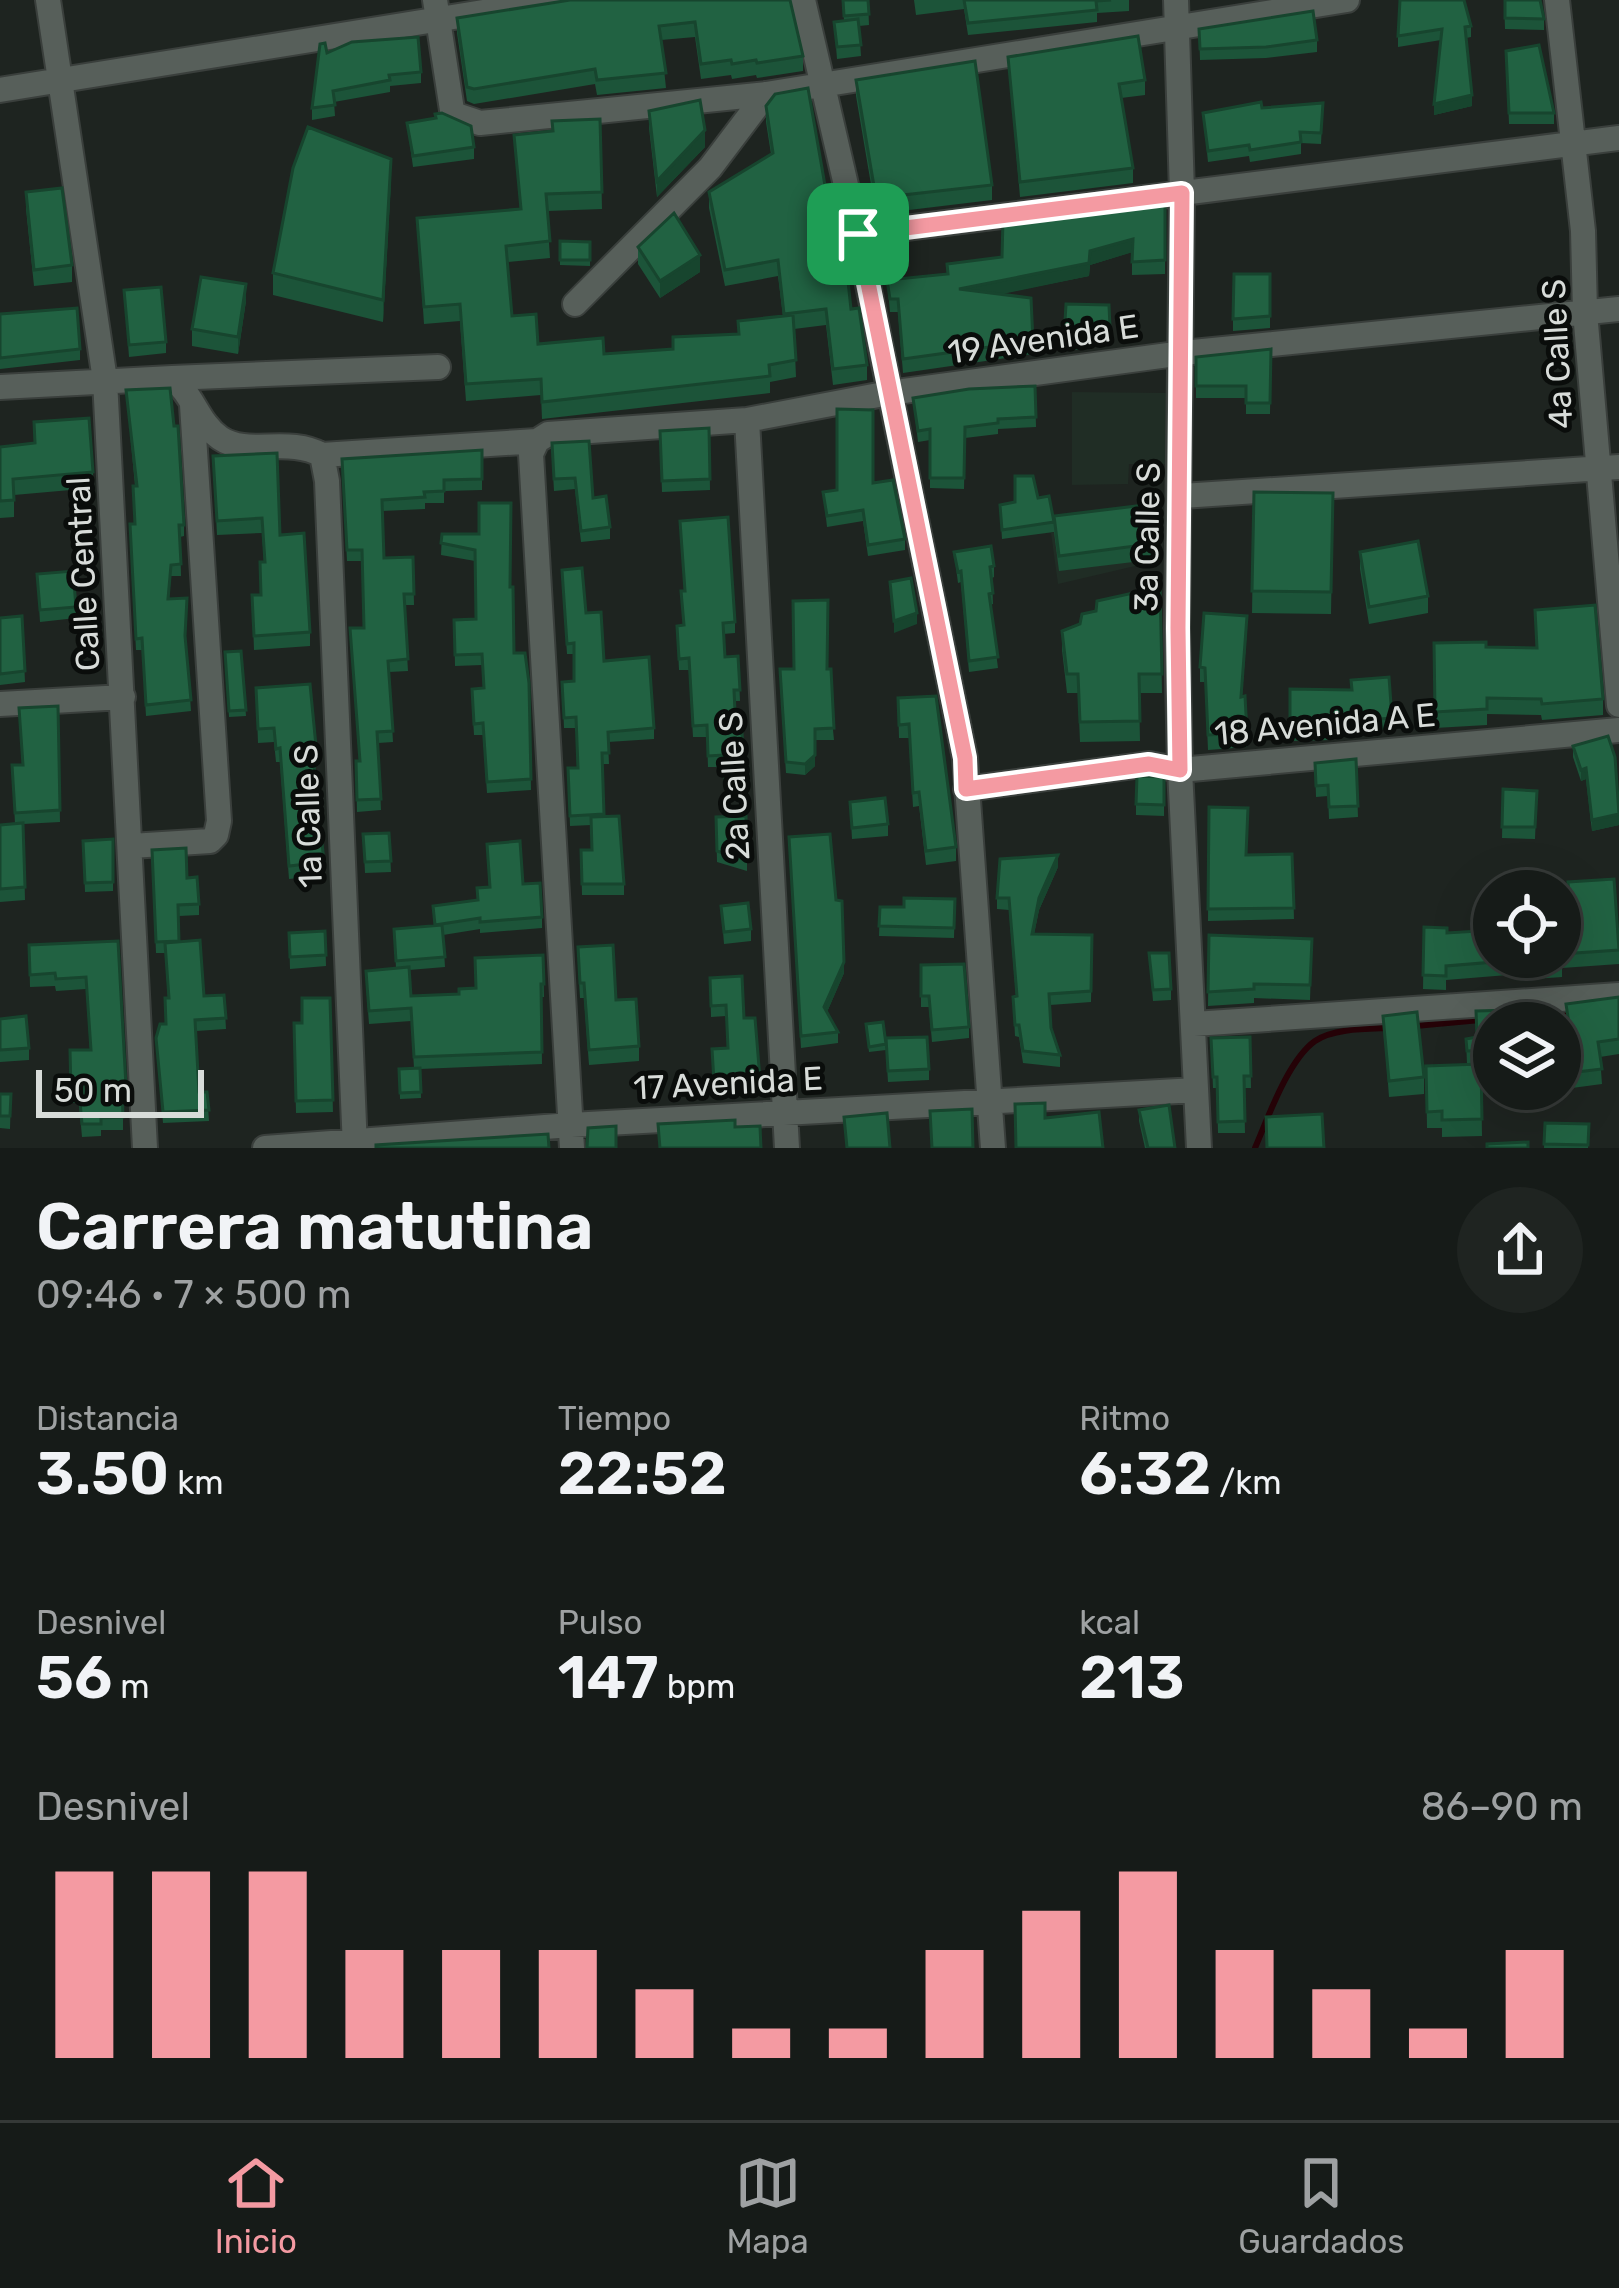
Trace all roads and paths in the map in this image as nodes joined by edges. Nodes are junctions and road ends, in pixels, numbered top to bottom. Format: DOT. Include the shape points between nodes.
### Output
graph roads {
  1 [pos="48,0"];
  2 [pos="558,0"];
  3 [pos="803,0"];
  4 [pos="1176,0"];
  5 [pos="1347,0"];
  6 [pos="1557,0"];
  7 [pos="436,9"];
  8 [pos="1176,26"];
  9 [pos="59,81"];
  10 [pos="824,83"];
  11 [pos="0,90"];
  12 [pos="766,94"];
  13 [pos="1619,138"];
  14 [pos="1571,142"];
  15 [pos="1182,193"];
  16 [pos="858,234"];
  17 [pos="575,304"];
  18 [pos="1619,309"];
  19 [pos="1585,312"];
  20 [pos="1183,353"];
  21 [pos="438,367"];
  22 [pos="172,378"];
  23 [pos="105,380"];
  24 [pos="0,387"];
  25 [pos="890,393"];
  26 [pos="192,399"];
  27 [pos="747,420"];
  28 [pos="543,438"];
  29 [pos="325,468"];
  30 [pos="1608,468"];
  31 [pos="1182,496"];
  32 [pos="123,697"];
  33 [pos="0,704"];
  34 [pos="1619,705"];
  35 [pos="1619,730"];
  36 [pos="1180,770"];
  37 [pos="966,789"];
  38 [pos="131,846"];
  39 [pos="1619,995"];
  40 [pos="1194,1024"];
  41 [pos="1196,1090"];
  42 [pos="992,1102"];
  43 [pos="785,1112"];
  44 [pos="572,1137"];
  45 [pos="355,1145"];
  46 [pos="145,1148"];
  47 [pos="265,1148"];
  48 [pos="787,1148"];
  49 [pos="993,1148"];
  50 [pos="1199,1148"];
  1 -- 9 [label="street, Calle Central"];
  2 -- 7 [label="street"];
  3 -- 10 [label="street"];
  4 -- 8 [label="street, 3a Calle S"];
  5 -- 8 [label="street"];
  6 -- 14 [label="street, 4a Calle S"];
  7 -- 9 [label="street"];
  7 -- 12 [label="street" via="452,110 480,123"];
  8 -- 10 [label="street"];
  8 -- 15 [label="street, 3a Calle S"];
  9 -- 11 [label="street"];
  9 -- 23 [label="street, Calle Central"];
  10 -- 12 [label="street"];
  10 -- 16 [label="street"];
  12 -- 17 [label="street" via="710,168"];
  13 -- 14 [label="street"];
  14 -- 15 [label="street"];
  14 -- 19 [label="street, 4a Calle S"];
  15 -- 16 [label="street"];
  15 -- 20 [label="street, 3a Calle S"];
  16 -- 25 [label="street"];
  18 -- 19 [label="street, 19 Avenida E"];
  19 -- 20 [label="street, 19 Avenida E"];
  19 -- 30 [label="street, 4a Calle S"];
  20 -- 25 [label="street, 19 Avenida E"];
  20 -- 31 [label="street, 3a Calle S"];
  21 -- 22 [label="street"];
  22 -- 23 [label="street"];
  22 -- 26 [label="street"];
  23 -- 24 [label="street"];
  23 -- 32 [label="street, Calle Central"];
  25 -- 27 [label="street, 19 Avenida E"];
  25 -- 37 [label="street"];
  26 -- 29 [label="street" via="220,438 304,445"];
  26 -- 38 [label="street" via="219,821 210,841"];
  27 -- 28 [label="street, 19 Avenida E"];
  27 -- 43 [label="street, 2a Calle S"];
  28 -- 29 [label="street, 19 Avenida E"];
  28 -- 44 [label="street" via="531,454"];
  29 -- 45 [label="street, 1a Calle S"];
  30 -- 31 [label="street"];
  30 -- 34 [label="street, 4a Calle S"];
  31 -- 36 [label="street, 3a Calle S"];
  32 -- 33 [label="street"];
  32 -- 38 [label="street, Calle Central"];
  35 -- 36 [label="street, 18 Avenida A E"];
  36 -- 37 [label="street, 18 Avenida A E" via="1149,764"];
  36 -- 40 [label="street, 3a Calle S"];
  37 -- 42 [label="street"];
  38 -- 46 [label="street, Calle Central"];
  39 -- 40 [label="street"];
  40 -- 41 [label="street, 3a Calle S"];
  41 -- 42 [label="street, 17 Avenida E"];
  41 -- 50 [label="street, 3a Calle S"];
  42 -- 43 [label="street, 17 Avenida E"];
  42 -- 49 [label="street"];
  43 -- 44 [label="street, 17 Avenida E"];
  43 -- 48 [label="street, 2a Calle S"];
  44 -- 45 [label="street, 17 Avenida E"];
  45 -- 47 [label="street, 17 Avenida E"];
}
